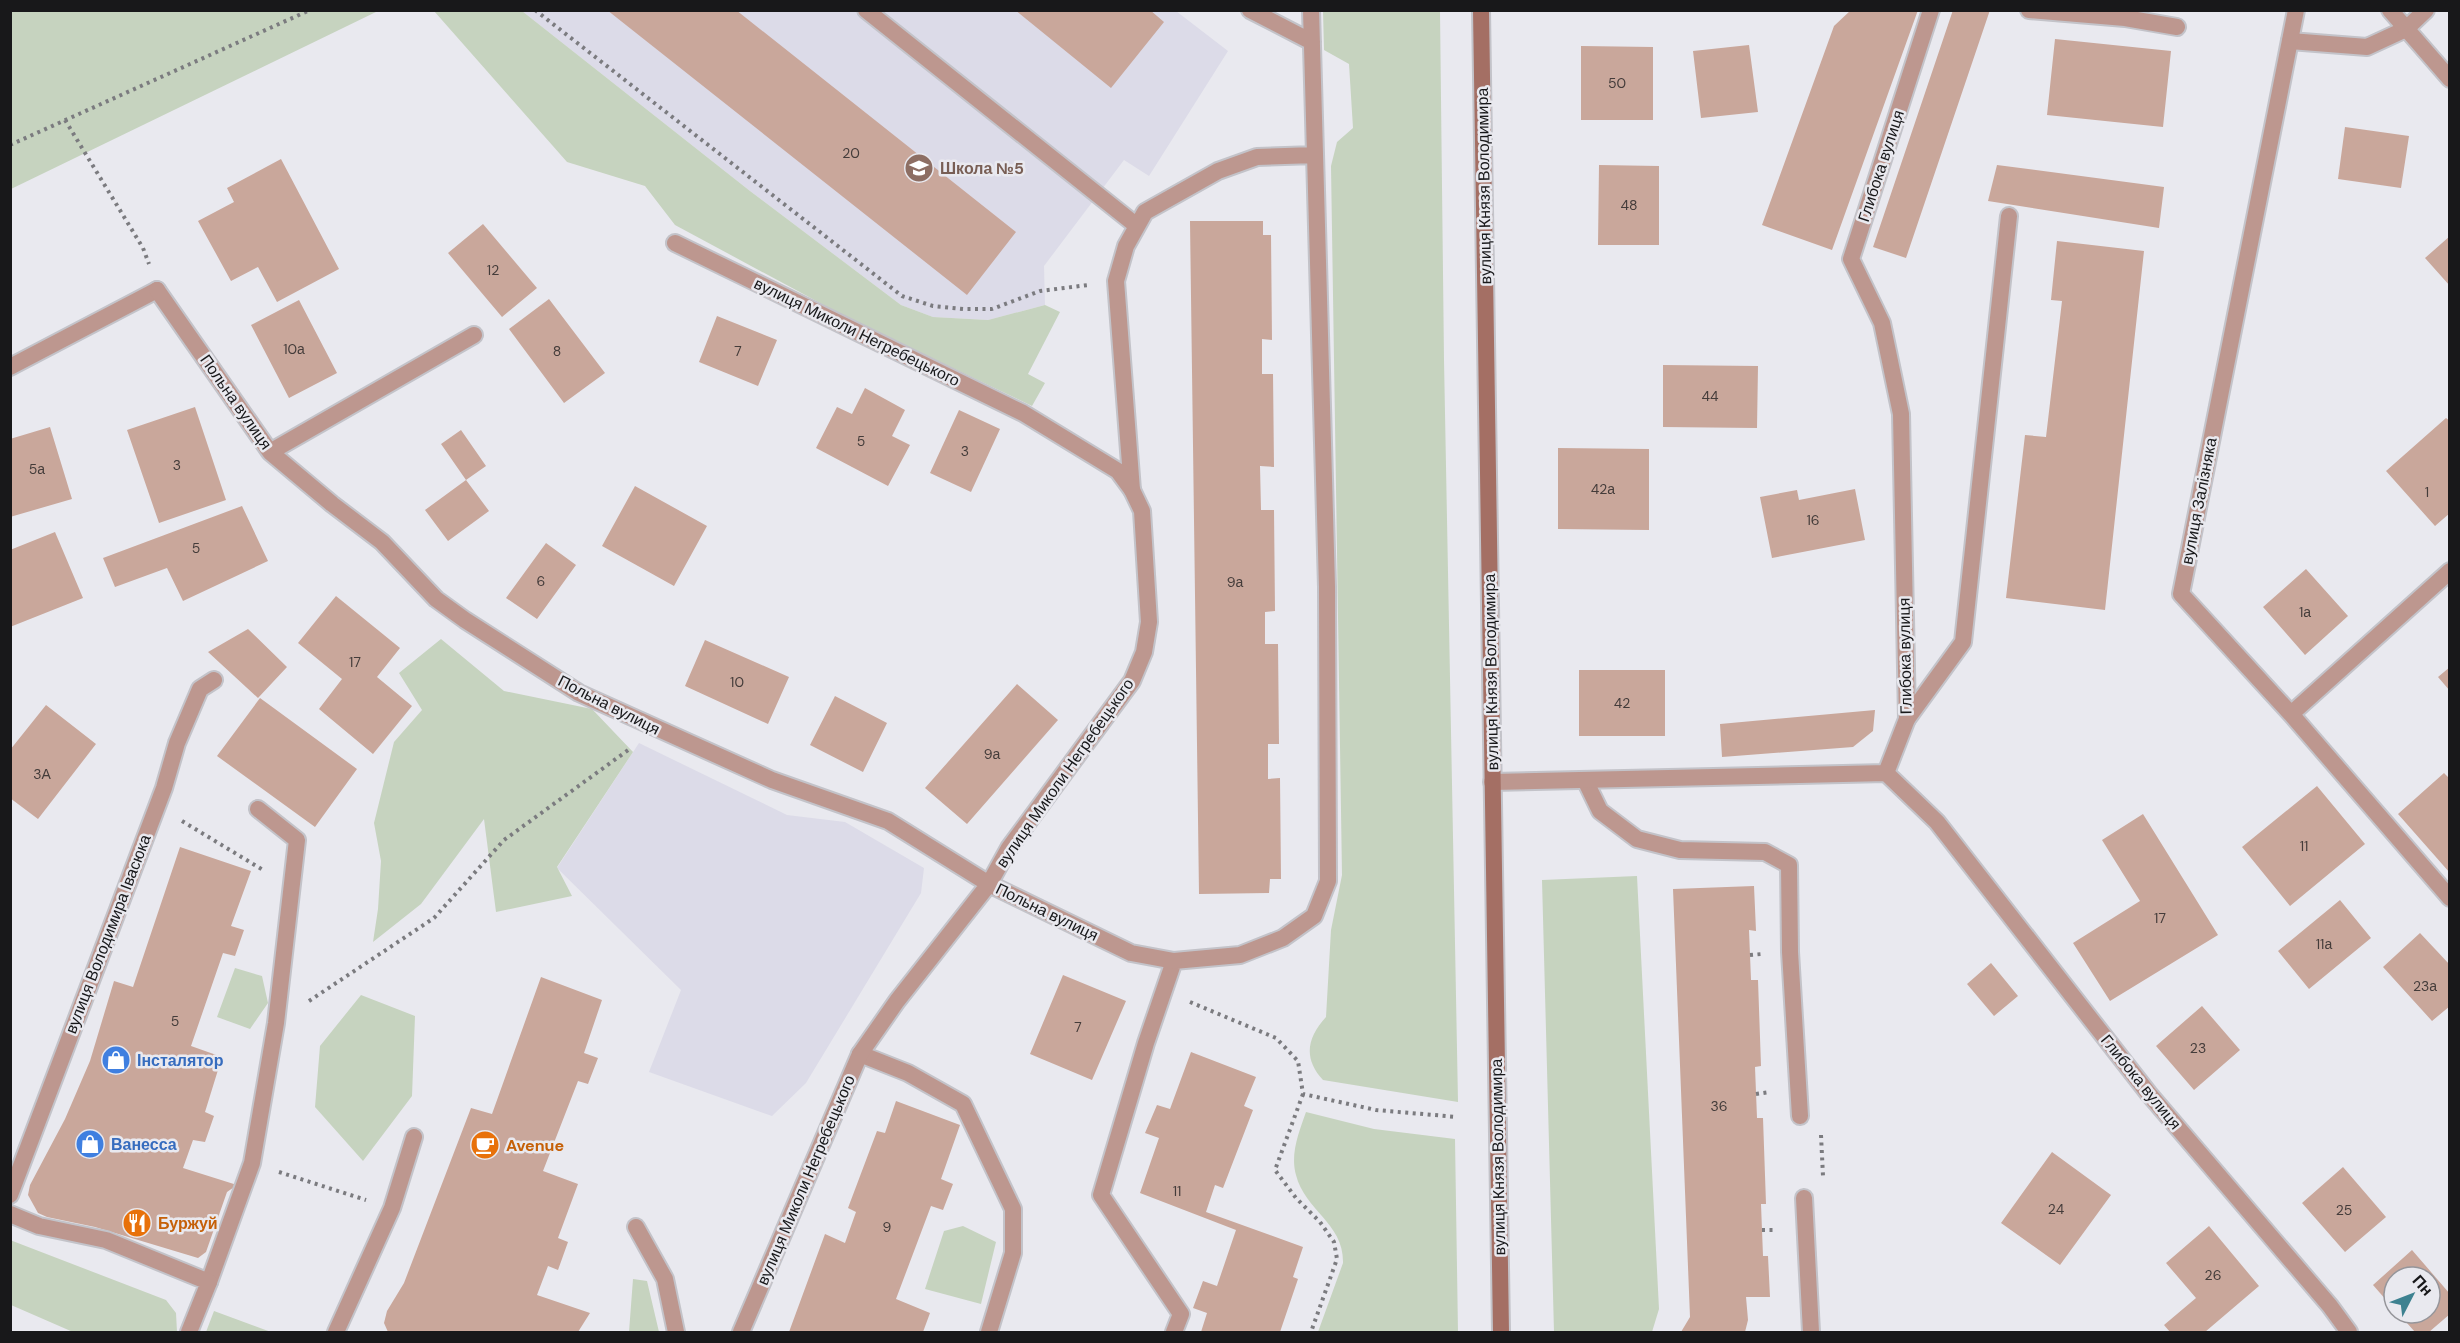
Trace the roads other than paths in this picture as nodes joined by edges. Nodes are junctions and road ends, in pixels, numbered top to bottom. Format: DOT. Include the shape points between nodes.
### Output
graph roads {
  1 [pos="866,10"];
  2 [pos="1250,10"];
  3 [pos="1311,10"];
  4 [pos="1481,10"];
  5 [pos="1931,10"];
  6 [pos="2029,10"];
  7 [pos="2295,10"];
  8 [pos="2390,10"];
  9 [pos="2426,10"];
  10 [pos="2126,14"];
  11 [pos="2177,27"];
  12 [pos="2406,29"];
  13 [pos="2290,41"];
  14 [pos="1312,42"];
  15 [pos="2450,79"];
  16 [pos="1315,155"];
  17 [pos="2009,216"];
  18 [pos="1137,226"];
  19 [pos="675,243"];
  20 [pos="474,335"];
  21 [pos="10,367"];
  22 [pos="270,452"];
  23 [pos="1132,490"];
  24 [pos="2450,572"];
  25 [pos="214,680"];
  26 [pos="2291,714"];
  27 [pos="1907,719"];
  28 [pos="1887,773"];
  29 [pos="1585,780"];
  30 [pos="1492,782"];
  31 [pos="258,809"];
  32 [pos="989,884"];
  33 [pos="2450,898"];
  34 [pos="1174,961"];
  35 [pos="860,1054"];
  36 [pos="1800,1116"];
  37 [pos="414,1137"];
  38 [pos="10,1195"];
  39 [pos="1804,1198"];
  40 [pos="10,1214"];
  41 [pos="636,1227"];
  42 [pos="209,1281"];
  43 [pos="189,1332"];
  44 [pos="336,1332"];
  45 [pos="676,1332"];
  46 [pos="741,1332"];
  47 [pos="989,1332"];
  48 [pos="1174,1332"];
  49 [pos="1501,1332"];
  50 [pos="1812,1332"];
  51 [pos="2349,1332"];
  1 -- 18 [label="street"];
  2 -- 14 [label="street"];
  3 -- 14 [label="street, Польна вулиця"];
  4 -- 30 [label="main road, вулиця Князя Володимира"];
  5 -- 27 [label="street, Глибока вулиця" via="1851,259 1882,323 1901,414"];
  6 -- 10 [label="street"];
  7 -- 13 [label="street, вулиця Залізняка"];
  8 -- 12 [label="street"];
  9 -- 12 [label="street"];
  10 -- 11 [label="street"];
  12 -- 13 [label="street" via="2367,47"];
  12 -- 15 [label="street"];
  13 -- 26 [label="street, вулиця Залізняка" via="2181,594"];
  14 -- 16 [label="street, Польна вулиця"];
  16 -- 18 [label="street" via="1257,157 1218,171 1145,212"];
  16 -- 34 [label="street, Польна вулиця" via="1327,587 1328,881 1314,916 1283,938 1240,955"];
  17 -- 27 [label="street" via="1963,642"];
  18 -- 23 [label="street" via="1126,246 1116,281"];
  19 -- 23 [label="street, вулиця Миколи Негребецького" via="1023,413 1118,471"];
  20 -- 22 [label="street"];
  21 -- 22 [label="street, Польна вулиця" via="157,290"];
  22 -- 32 [label="street, Польна вулиця" via="382,542 436,599 579,693 772,780 888,821"];
  23 -- 32 [label="street, вулиця Миколи Негребецького" via="1142,511 1149,622 1144,652 1132,681 1009,848"];
  24 -- 26 [label="street"];
  25 -- 38 [label="street, вулиця Володимира Івасюка" via="200,689 177,743 157,806"];
  26 -- 33 [label="street, вулиця Залізняка"];
  27 -- 28 [label="street, Глибока вулиця"];
  28 -- 29 [label="street"];
  28 -- 51 [label="street, Глибока вулиця" via="1937,822 2149,1094"];
  29 -- 30 [label="street"];
  29 -- 36 [label="street" via="1600,811 1637,839 1680,850 1765,852 1789,865"];
  30 -- 49 [label="main road, вулиця Князя Володимира"];
  31 -- 42 [label="street" via="297,840 276,1023 252,1163"];
  32 -- 34 [label="street, Польна вулиця" via="1131,953"];
  32 -- 35 [label="street, вулиця Миколи Негребецького"];
  34 -- 48 [label="street" via="1101,1195 1180,1314"];
  35 -- 46 [label="street, вулиця Миколи Негребецького"];
  35 -- 47 [label="street" via="908,1073 963,1104 1013,1209 1013,1253"];
  37 -- 44 [label="street" via="392,1209"];
  39 -- 50 [label="street"];
  40 -- 42 [label="street" via="39,1226 106,1239"];
  41 -- 45 [label="street" via="665,1279"];
  42 -- 43 [label="street"];
}
